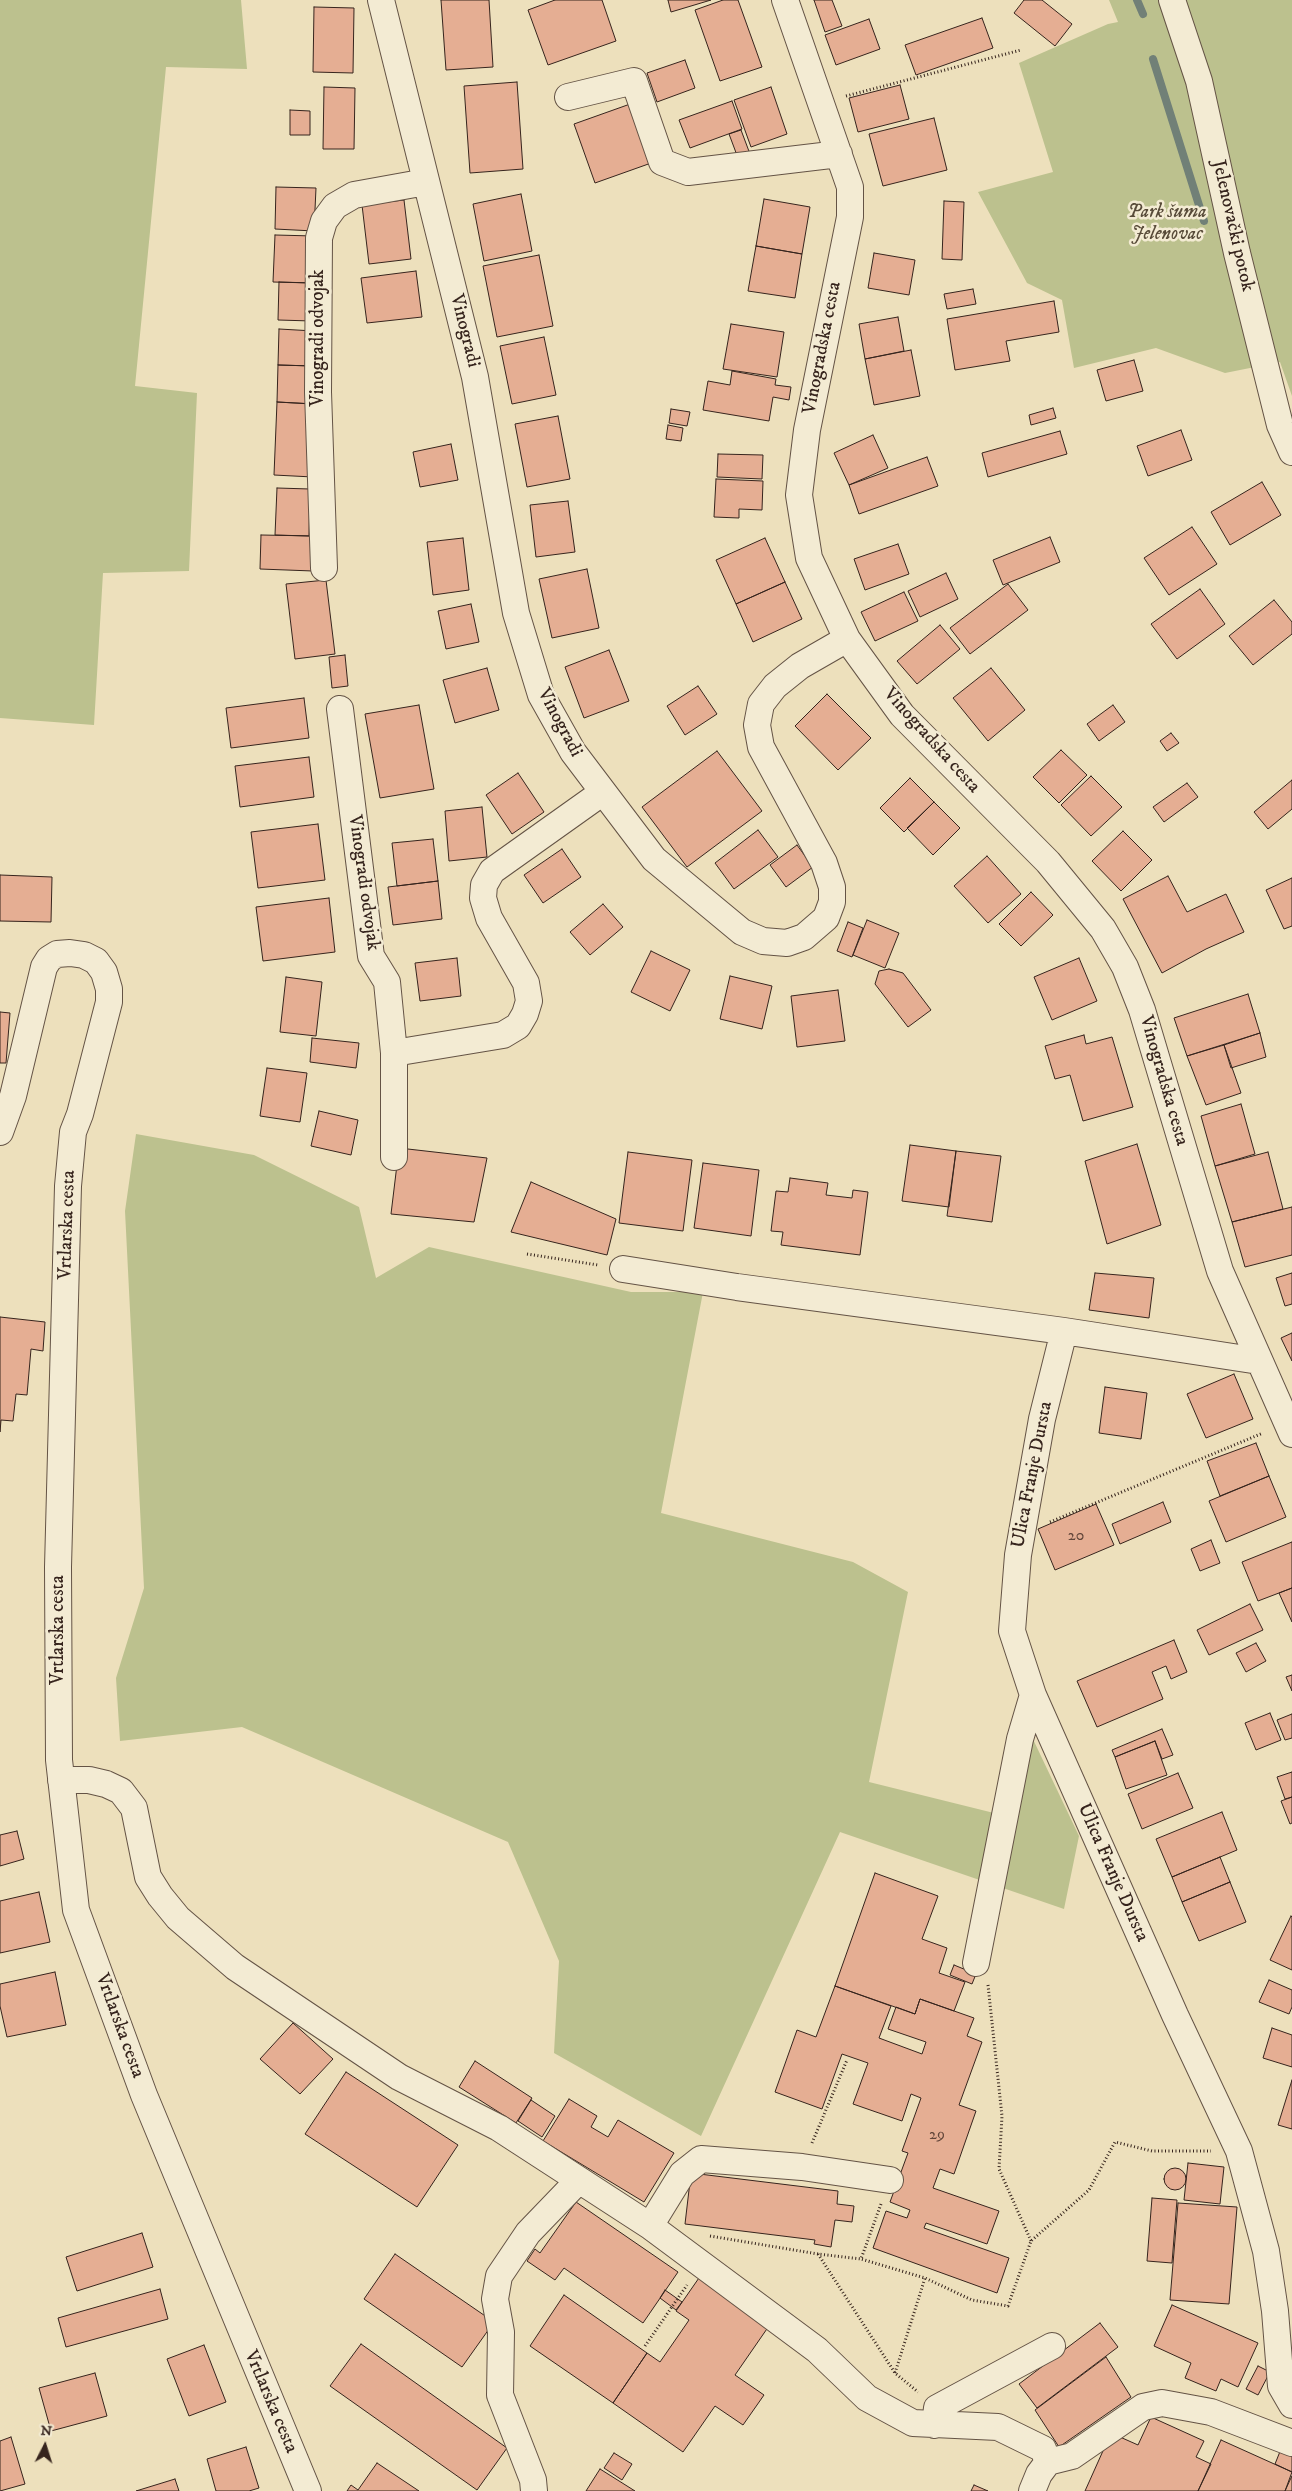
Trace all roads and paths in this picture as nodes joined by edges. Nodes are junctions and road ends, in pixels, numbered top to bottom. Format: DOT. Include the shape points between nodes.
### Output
graph roads {
  1 [pos="381,0"];
  2 [pos="785,0"];
  3 [pos="1172,0"];
  4 [pos="1021,50"];
  5 [pos="568,96"];
  6 [pos="838,98"];
  7 [pos="839,154"];
  8 [pos="426,182"];
  9 [pos="1292,452"];
  10 [pos="324,568"];
  11 [pos="847,639"];
  12 [pos="340,709"];
  13 [pos="603,792"];
  14 [pos="394,1052"];
  15 [pos="0,1132"];
  16 [pos="394,1158"];
  17 [pos="527,1254"];
  18 [pos="623,1269"];
  19 [pos="1064,1331"];
  20 [pos="1259,1361"];
  21 [pos="1290,1429"];
  22 [pos="1021,1534"];
  23 [pos="1033,1695"];
  24 [pos="61,1780"];
  25 [pos="976,1963"];
  26 [pos="848,2060"];
  27 [pos="1239,2151"];
  28 [pos="802,2167"];
  29 [pos="579,2180"];
  30 [pos="890,2180"];
  31 [pos="650,2226"];
  32 [pos="706,2235"];
  33 [pos="1031,2241"];
  34 [pos="818,2254"];
  35 [pos="861,2258"];
  36 [pos="702,2264"];
  37 [pos="925,2278"];
  38 [pos="645,2346"];
  39 [pos="1052,2346"];
  40 [pos="895,2373"];
  41 [pos="1292,2405"];
  42 [pos="936,2416"];
  43 [pos="1255,2428"];
  44 [pos="1292,2443"];
  45 [pos="1040,2476"];
  46 [pos="308,2491"];
  47 [pos="534,2491"];
  1 -- 8 [label="street, Vinogradi"];
  2 -- 7 [label="street, Vinogradska cesta"];
  3 -- 9 [label="street, Jelenovački potok" via="1199,81 1280,425"];
  4 -- 6 [label="path"];
  5 -- 7 [label="street" via="634,81 662,162 688,172"];
  7 -- 11 [label="street, Vinogradska cesta" via="850,187 850,217 807,430 799,495 809,558"];
  8 -- 10 [label="street, Vinogradi odvojak" via="354,195 335,206 324,221 318,238 318,392"];
  8 -- 13 [label="street, Vinogradi" via="475,377 516,614 541,695 573,752"];
  11 -- 13 [label="street, Vinogradi" via="800,666 775,686 761,704 757,725 762,747 824,864 832,887 832,902 826,918 804,937 787,943 763,941 742,932 654,859"];
  11 -- 20 [label="street, Vinogradska cesta" via="902,715 1048,862 1108,936 1125,967 1142,1010 1220,1271"];
  12 -- 14 [label="street, Vinogradi odvojak" via="372,956 388,982"];
  13 -- 14 [label="street" via="492,871 484,885 483,898 489,918 526,984 529,1001 518,1026 503,1035"];
  14 -- 16 [label="street, Vinogradi odvojak"];
  15 -- 24 [label="street, Vrtlarska cesta" via="13,1096 44,968 57,954 84,955 96,961 104,972 109,1002 73,1132 68,1186 58,1567"];
  17 -- 18 [label="path"];
  18 -- 19 [label="street"];
  19 -- 20 [label="street"];
  19 -- 22 [label="street, Ulica Franje Dursta" via="1042,1419"];
  20 -- 21 [label="street, Vinogradska cesta"];
  21 -- 22 [label="path"];
  22 -- 23 [label="street, Ulica Franje Dursta" via="1012,1631"];
  23 -- 25 [label="street" via="1020,1738"];
  23 -- 27 [label="street, Ulica Franje Dursta"];
  24 -- 29 [label="street" via="89,1780 121,1791 134,1808 148,1877 160,1896 178,1918 235,1967 399,2077 499,2128"];
  24 -- 46 [label="street, Vrtlarska cesta" via="76,1910 144,2095"];
  25 -- 33 [label="path" via="986,1978 991,1999 1002,2116 999,2169"];
  26 -- 28 [label="path"];
  27 -- 33 [label="path" via="1152,2151 1115,2142 1089,2190"];
  27 -- 41 [label="street, Ulica Franje Dursta" via="1266,2251 1281,2386"];
  28 -- 30 [label="street"];
  28 -- 31 [label="street" via="701,2159 682,2174"];
  29 -- 31 [label="street"];
  29 -- 47 [label="street" via="528,2233 499,2276 495,2299 500,2332 500,2395 527,2463"];
  30 -- 35 [label="path"];
  31 -- 36 [label="street"];
  32 -- 34 [label="path"];
  33 -- 37 [label="path" via="1008,2306 972,2300"];
  34 -- 35 [label="path"];
  34 -- 40 [label="path"];
  35 -- 37 [label="path"];
  36 -- 38 [label="path"];
  36 -- 42 [label="street" via="818,2350 867,2398 913,2423"];
  37 -- 40 [label="path"];
  39 -- 42 [label="street"];
  40 -- 42 [label="path"];
  41 -- 43 [label="street" via="1274,2412"];
  42 -- 45 [label="street" via="998,2427 1042,2449"];
  43 -- 44 [label="street"];
  43 -- 45 [label="street" via="1211,2412 1162,2403 1143,2407"];
}
